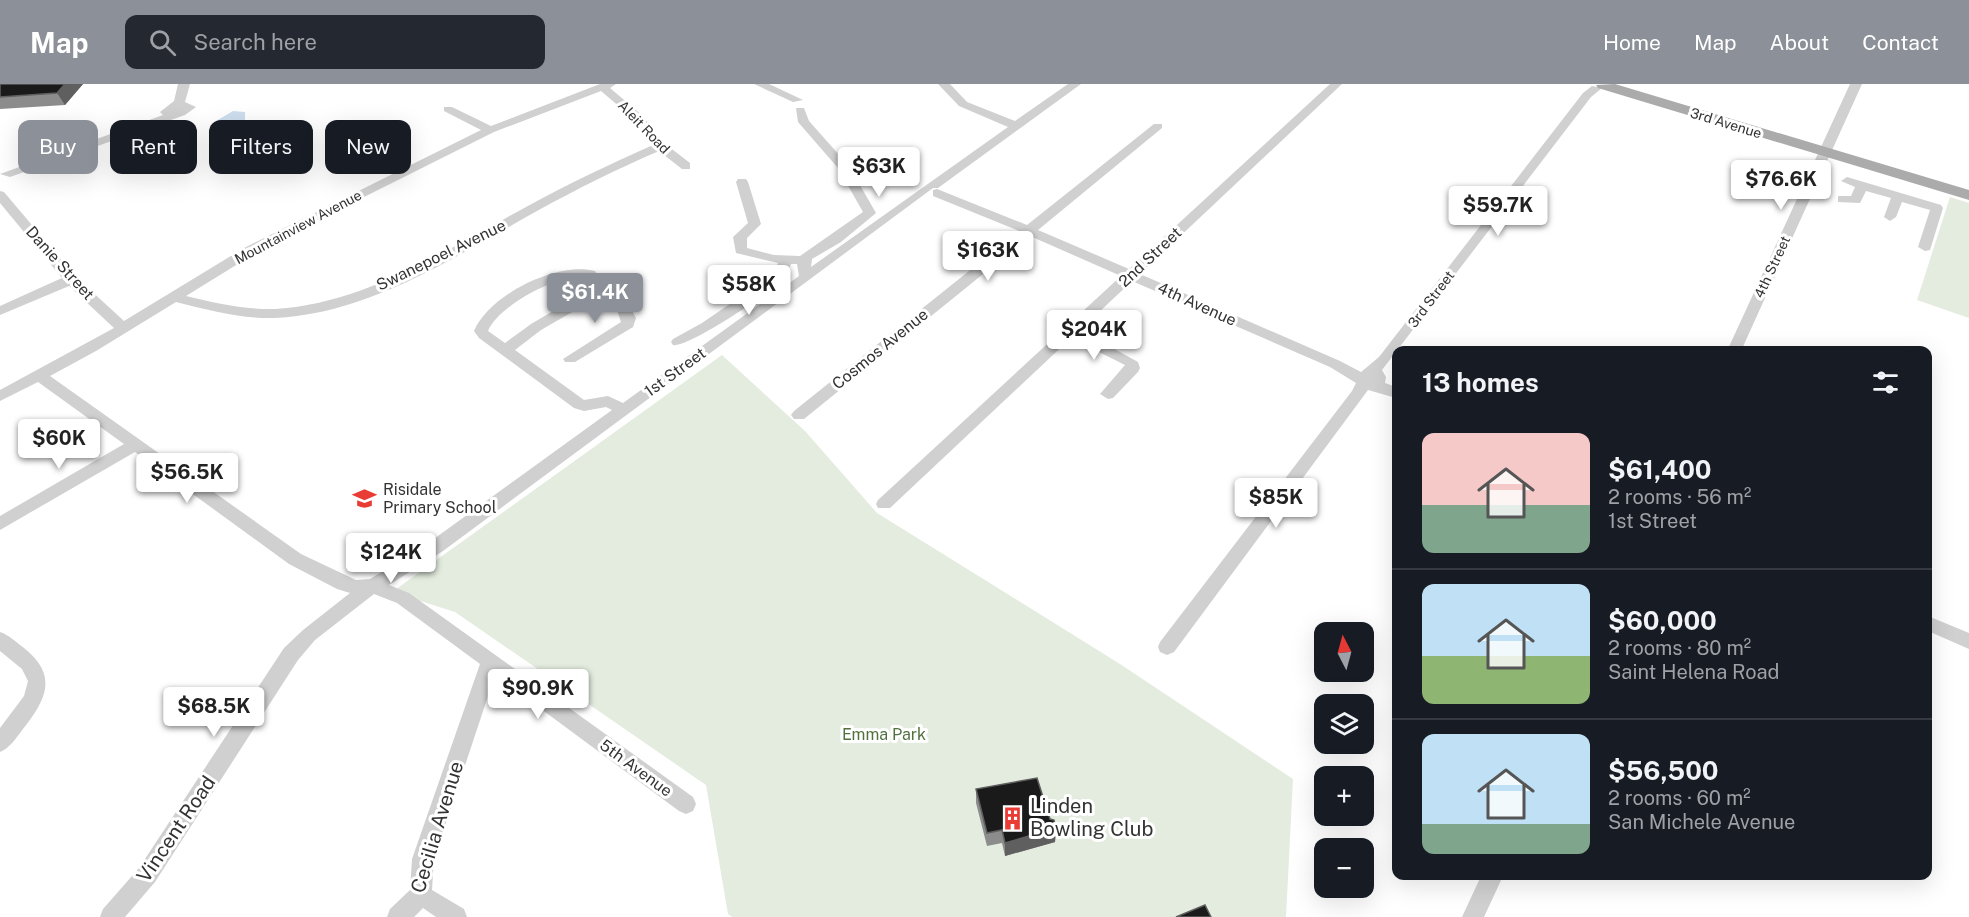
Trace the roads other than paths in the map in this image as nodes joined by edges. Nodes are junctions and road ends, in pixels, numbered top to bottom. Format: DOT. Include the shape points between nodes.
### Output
graph roads {
  1 [pos="184,84"];
  2 [pos="759,84"];
  3 [pos="944,84"];
  4 [pos="1075,84"];
  5 [pos="1336,84"];
  6 [pos="1856,84"];
  7 [pos="607,85"];
  8 [pos="1595,87"];
  9 [pos="448,109"];
  10 [pos="1016,126"];
  11 [pos="1158,126"];
  12 [pos="490,130"];
  13 [pos="660,146"];
  14 [pos="1825,152"];
  15 [pos="686,166"];
  16 [pos="2,172"];
  17 [pos="1847,181"];
  18 [pos="742,182"];
  19 [pos="1862,185"];
  20 [pos="936,189"];
  21 [pos="0,195"];
  22 [pos="1969,195"];
  23 [pos="1898,196"];
  24 [pos="1842,199"];
  25 [pos="6,211"];
  26 [pos="1890,217"];
  27 [pos="1028,230"];
  28 [pos="1925,247"];
  29 [pos="803,260"];
  30 [pos="786,261"];
  31 [pos="1130,275"];
  32 [pos="806,276"];
  33 [pos="70,280"];
  34 [pos="598,286"];
  35 [pos="173,297"];
  36 [pos="0,310"];
  37 [pos="123,328"];
  38 [pos="1069,331"];
  39 [pos="678,342"];
  40 [pos="1395,346"];
  41 [pos="1736,346"];
  42 [pos="506,350"];
  43 [pos="1392,350"];
  44 [pos="570,360"];
  45 [pos="39,376"];
  46 [pos="1370,381"];
  47 [pos="1392,389"];
  48 [pos="1108,394"];
  49 [pos="0,396"];
  50 [pos="624,410"];
  51 [pos="799,415"];
  52 [pos="135,445"];
  53 [pos="884,504"];
  54 [pos="0,524"];
  55 [pos="366,592"];
  56 [pos="1932,625"];
  57 [pos="0,640"];
  58 [pos="1969,641"];
  59 [pos="1167,647"];
  60 [pos="490,662"];
  61 [pos="0,743"];
  62 [pos="686,804"];
  63 [pos="1490,880"];
  64 [pos="421,895"];
  65 [pos="111,917"];
  66 [pos="398,917"];
  67 [pos="456,917"];
  68 [pos="1473,917"];
  1 -- 16 [label="street" via="176,109"];
  2 -- 29 [label="street" via="798,105 804,122 843,166 870,213"];
  3 -- 10 [label="street" via="963,104"];
  4 -- 10 [label="street"];
  5 -- 31 [label="street, 2nd Street"];
  6 -- 14 [label="street, 4th Street"];
  7 -- 12 [label="street, Mountainview Avenue"];
  7 -- 13 [label="street, Aleit Road"];
  8 -- 14 [label="main road, 3rd Avenue"];
  8 -- 40 [label="street, 3rd Street"];
  9 -- 12 [label="street"];
  10 -- 20 [label="street"];
  11 -- 27 [label="street, Cosmos Avenue"];
  12 -- 35 [label="street, Mountainview Avenue" via="311,218"];
  13 -- 15 [label="street, Aleit Road"];
  13 -- 35 [label="street, Swanepoel Avenue" via="573,187 434,262 330,305 259,314"];
  14 -- 22 [label="main road, 3rd Avenue"];
  14 -- 41 [label="street, 4th Street"];
  17 -- 19 [label="street"];
  18 -- 30 [label="street" via="755,224 740,237 740,248 744,253"];
  19 -- 23 [label="street"];
  19 -- 24 [label="street" via="1856,200"];
  20 -- 27 [label="street, 4th Avenue"];
  20 -- 32 [label="street, 1st Street" via="914,200"];
  21 -- 25 [label="street, Danie Street"];
  23 -- 26 [label="street"];
  23 -- 28 [label="street" via="1938,208"];
  25 -- 33 [label="street, Danie Street"];
  27 -- 31 [label="street, 4th Avenue"];
  27 -- 51 [label="street, Cosmos Avenue"];
  29 -- 30 [label="street"];
  29 -- 32 [label="street"];
  30 -- 39 [label="street" via="777,278"];
  31 -- 38 [label="street, 2nd Street"];
  31 -- 46 [label="street, 4th Avenue"];
  32 -- 50 [label="street, 1st Street"];
  33 -- 36 [label="street"];
  33 -- 37 [label="street, Danie Street"];
  34 -- 42 [label="street" via="591,296 536,327"];
  34 -- 42 [label="street" via="590,274 560,275 506,302 485,319 481,332"];
  34 -- 44 [label="street" via="623,292 622,307 628,324"];
  35 -- 37 [label="street, Mountainview Avenue"];
  37 -- 45 [label="street, Mountainview Avenue"];
  38 -- 48 [label="street" via="1131,362 1133,368"];
  38 -- 53 [label="street, 2nd Street"];
  42 -- 50 [label="street" via="582,406 608,401"];
  43 -- 46 [label="street, 3rd Street"];
  45 -- 49 [label="street, Mountainview Avenue"];
  45 -- 52 [label="street"];
  46 -- 47 [label="street, 4th Avenue"];
  46 -- 59 [label="street, 3rd Street"];
  50 -- 55 [label="street, 1st Street" via="415,565"];
  52 -- 54 [label="street"];
  52 -- 55 [label="street" via="271,544 326,576"];
  55 -- 60 [label="street, 5th Avenue" via="411,606"];
  55 -- 65 [label="street, Vincent Road" via="309,635 291,654 147,875"];
  56 -- 58 [label="street"];
  57 -- 61 [label="street" via="33,669 37,682 31,702"];
  60 -- 62 [label="street, 5th Avenue"];
  60 -- 64 [label="street, Cecilia Avenue" via="423,859"];
  63 -- 68 [label="street"];
  64 -- 66 [label="street, Cecilia Avenue"];
  64 -- 67 [label="street"];
}
